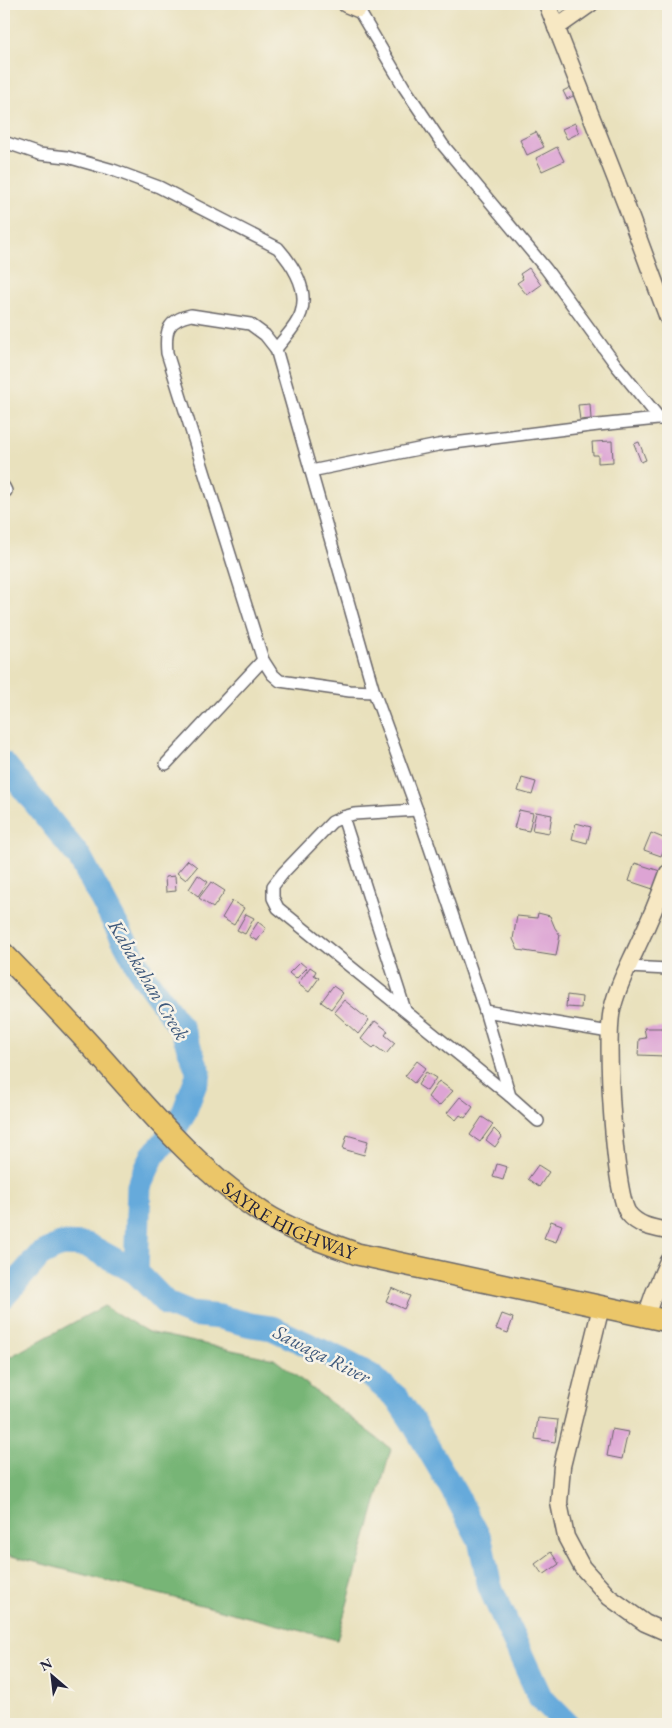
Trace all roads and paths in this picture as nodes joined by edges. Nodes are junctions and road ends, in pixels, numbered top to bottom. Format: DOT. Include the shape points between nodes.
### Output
graph roads {
  1 [pos="547,4"];
  2 [pos="590,4"];
  3 [pos="352,7"];
  4 [pos="556,28"];
  5 [pos="4,142"];
  6 [pos="668,318"];
  7 [pos="276,349"];
  8 [pos="664,419"];
  9 [pos="311,471"];
  10 [pos="263,660"];
  11 [pos="374,692"];
  12 [pos="166,764"];
  13 [pos="417,810"];
  14 [pos="343,817"];
  15 [pos="668,873"];
  16 [pos="4,954"];
  17 [pos="628,967"];
  18 [pos="668,969"];
  19 [pos="405,1011"];
  20 [pos="485,1011"];
  21 [pos="609,1032"];
  22 [pos="510,1096"];
  23 [pos="538,1120"];
  24 [pos="668,1231"];
  25 [pos="668,1261"];
  26 [pos="601,1306"];
  27 [pos="646,1316"];
  28 [pos="668,1321"];
  29 [pos="668,1633"];
  1 -- 4 [label="street"];
  2 -- 4 [label="street"];
  3 -- 8 [label="street" via="443,145 546,269 616,365"];
  4 -- 6 [label="street"];
  5 -- 7 [label="street" via="39,154 67,157 113,170 159,187 278,248 296,272 303,294 301,313"];
  7 -- 9 [label="street"];
  7 -- 10 [label="street" via="250,324 190,315 169,325 165,337"];
  8 -- 9 [label="street" via="438,445"];
  9 -- 11 [label="street"];
  10 -- 11 [label="street" via="280,681"];
  10 -- 12 [label="street"];
  11 -- 13 [label="street"];
  13 -- 14 [label="street"];
  13 -- 20 [label="street"];
  14 -- 19 [label="street"];
  14 -- 19 [label="street" via="332,822 284,872 273,886 273,898 278,908"];
  15 -- 17 [label="street"];
  16 -- 26 [label="highway, SAYRE HIGHWAY" via="195,1158 238,1196 265,1214 356,1254"];
  17 -- 18 [label="street"];
  17 -- 21 [label="street" via="611,1011"];
  19 -- 22 [label="street"];
  20 -- 21 [label="street"];
  20 -- 22 [label="street"];
  21 -- 24 [label="street" via="615,1140 625,1206 638,1223"];
  22 -- 23 [label="street"];
  25 -- 27 [label="street"];
  26 -- 27 [label="highway, SAYRE HIGHWAY"];
  26 -- 29 [label="street" via="562,1466 559,1503 566,1536 582,1567 609,1597 645,1623"];
  27 -- 28 [label="highway, SAYRE HIGHWAY"];
}
